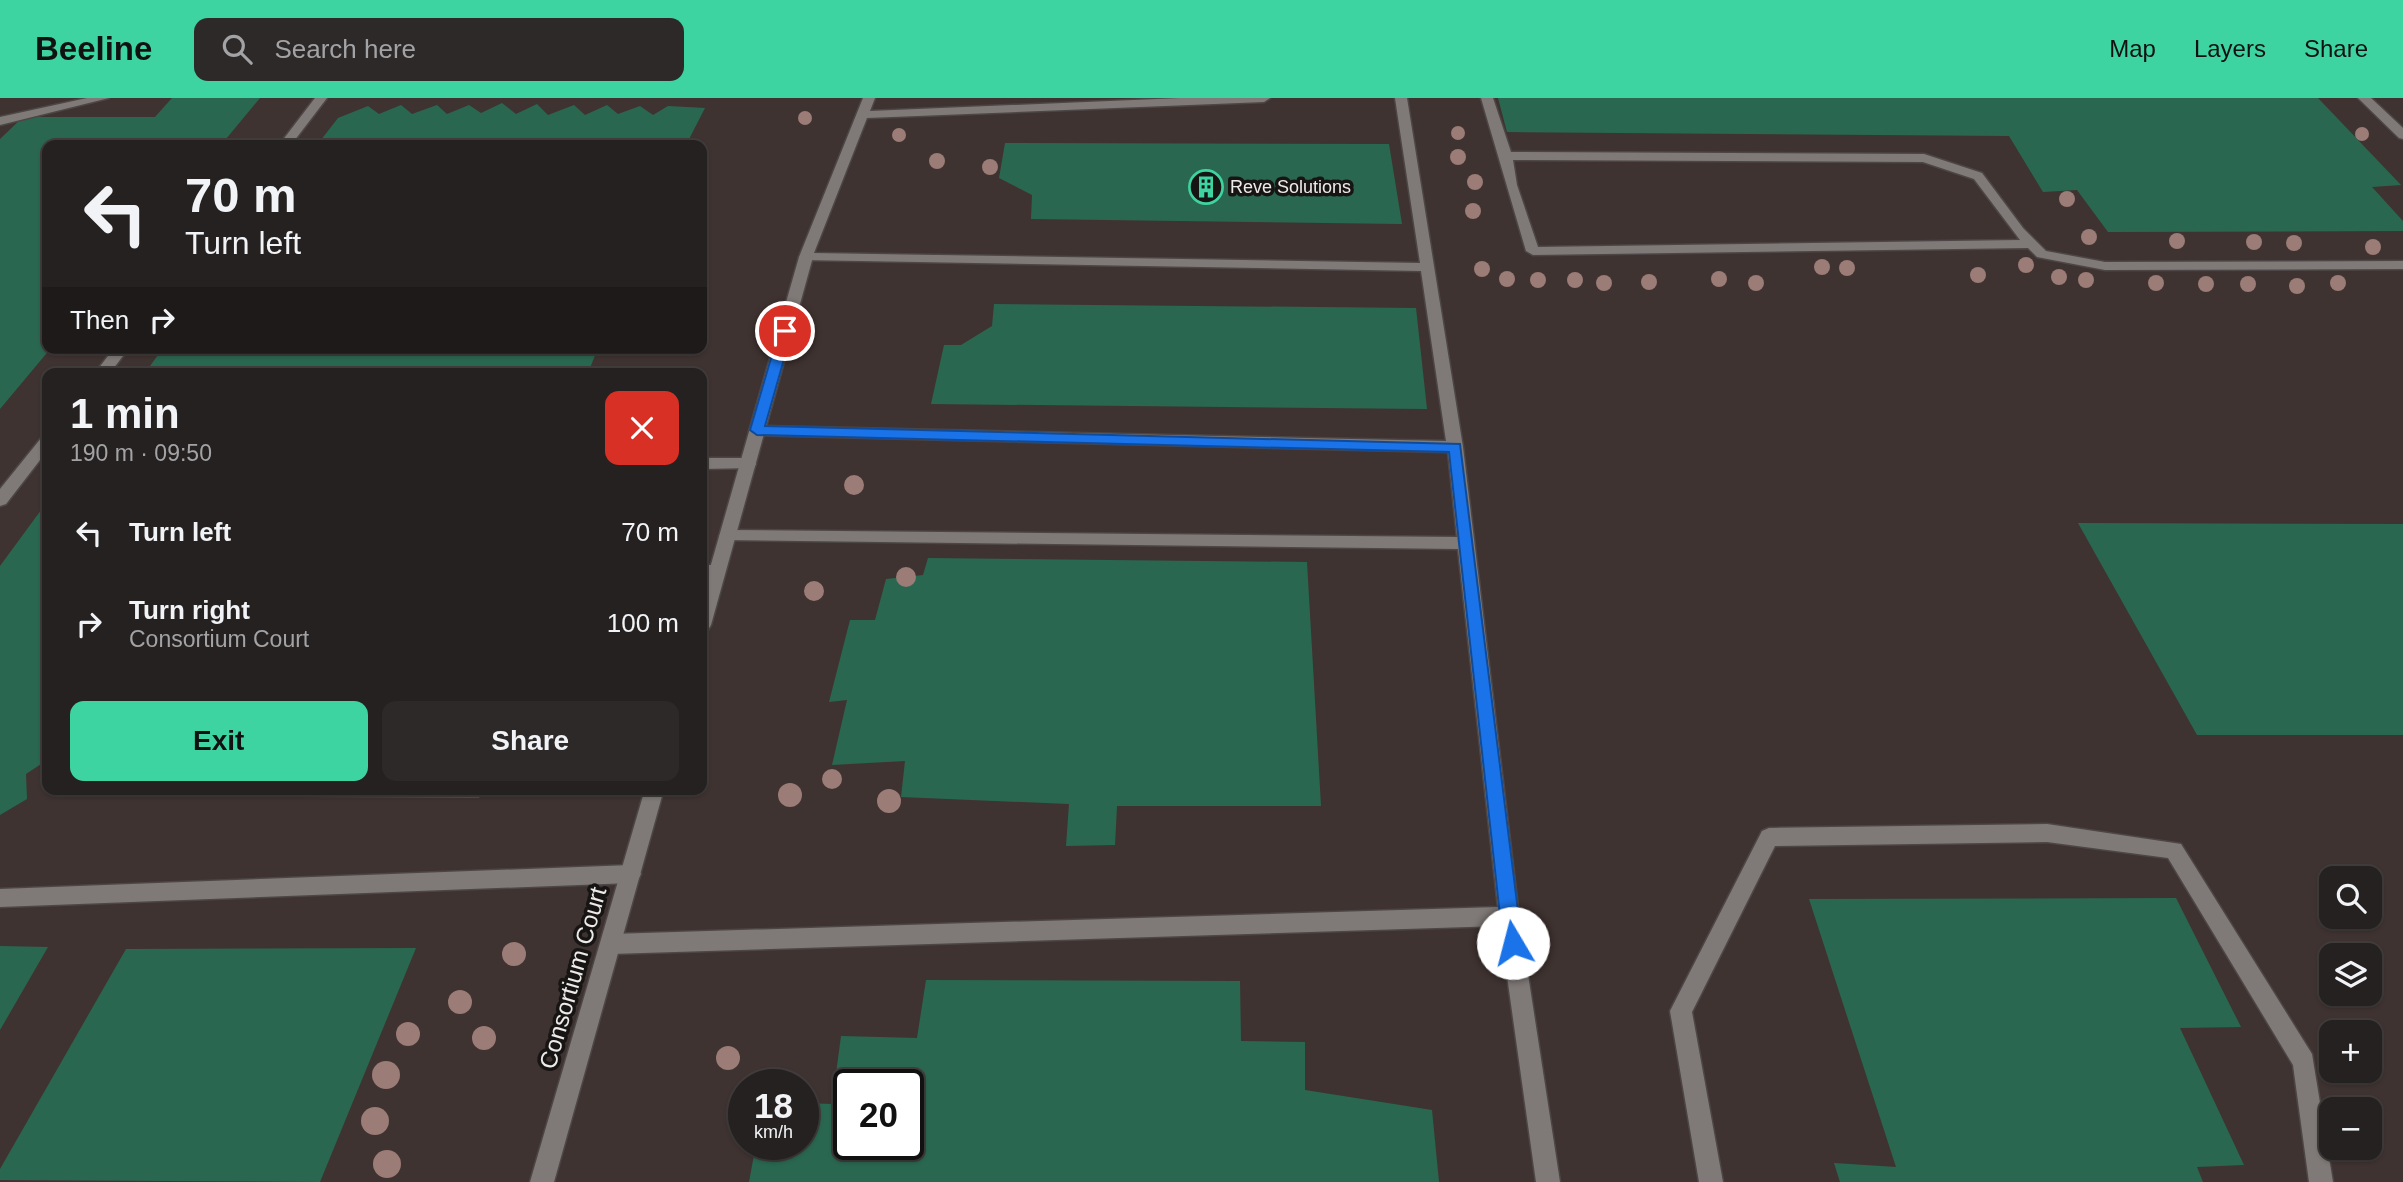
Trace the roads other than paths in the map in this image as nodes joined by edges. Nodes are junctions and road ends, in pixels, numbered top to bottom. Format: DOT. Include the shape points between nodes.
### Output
graph roads {
  1 [pos="103,98"];
  2 [pos="321,98"];
  3 [pos="869,98"];
  4 [pos="1264,98"];
  5 [pos="1401,98"];
  6 [pos="1486,98"];
  7 [pos="2364,98"];
  8 [pos="862,115"];
  9 [pos="0,121"];
  10 [pos="2403,135"];
  11 [pos="289,140"];
  12 [pos="1506,156"];
  13 [pos="2032,244"];
  14 [pos="806,257"];
  15 [pos="2403,265"];
  16 [pos="1427,267"];
  17 [pos="117,354"];
  18 [pos="106,368"];
  19 [pos="757,430"];
  20 [pos="42,447"];
  21 [pos="1455,447"];
  22 [pos="707,464"];
  23 [pos="748,464"];
  24 [pos="0,499"];
  25 [pos="727,536"];
  26 [pos="1468,543"];
  27 [pos="709,571"];
  28 [pos="653,795"];
  29 [pos="631,874"];
  30 [pos="0,898"];
  31 [pos="1509,916"];
  32 [pos="611,944"];
  33 [pos="542,1182"];
  34 [pos="1548,1182"];
  35 [pos="1712,1182"];
  36 [pos="2321,1182"];
  1 -- 9 [label="street"];
  2 -- 11 [label="street"];
  3 -- 8 [label="street"];
  4 -- 8 [label="street"];
  5 -- 16 [label="street"];
  6 -- 12 [label="street"];
  7 -- 10 [label="street"];
  8 -- 14 [label="street"];
  12 -- 13 [label="street" via="1924,158 1978,177"];
  12 -- 13 [label="street" via="1533,251"];
  13 -- 15 [label="street" via="2042,254 2105,266"];
  14 -- 16 [label="street"];
  14 -- 19 [label="street"];
  16 -- 21 [label="street"];
  17 -- 18 [label="street"];
  19 -- 21 [label="street"];
  19 -- 23 [label="street"];
  20 -- 24 [label="street"];
  21 -- 26 [label="street"];
  22 -- 23 [label="street"];
  23 -- 25 [label="street"];
  25 -- 26 [label="street"];
  25 -- 27 [label="street"];
  26 -- 31 [label="street"];
  28 -- 29 [label="street, Consortium Court"];
  29 -- 30 [label="street"];
  29 -- 32 [label="street, Consortium Court"];
  31 -- 32 [label="street"];
  31 -- 34 [label="street"];
  32 -- 33 [label="street, Consortium Court"];
  35 -- 36 [label="street" via="1681,1012 1769,837 2047,834 2174,850 2304,1062"];
}
